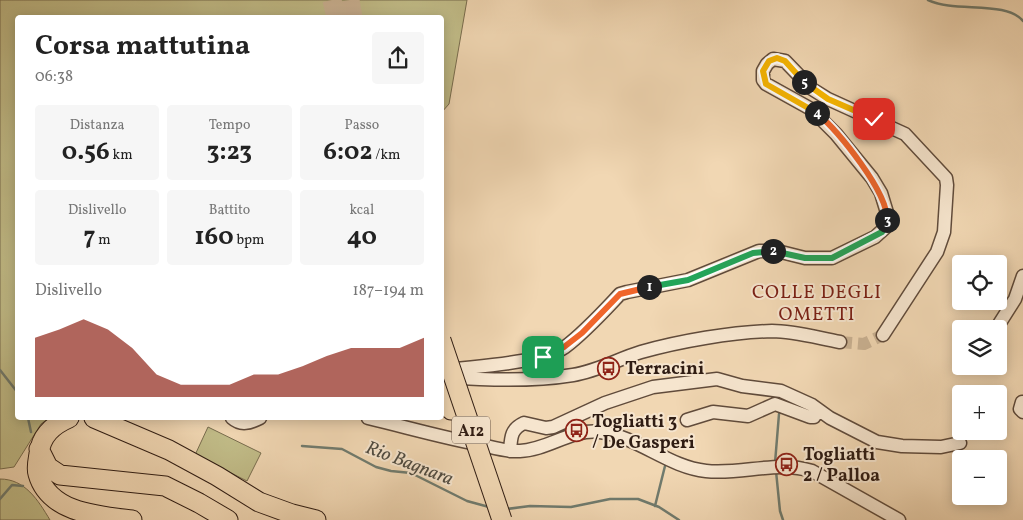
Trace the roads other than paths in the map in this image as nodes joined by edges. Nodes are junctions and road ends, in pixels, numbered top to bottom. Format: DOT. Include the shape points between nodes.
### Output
graph roads {
  1 [pos="1023,276"];
  2 [pos="1002,320"];
  3 [pos="883,335"];
  4 [pos="840,342"];
  5 [pos="444,349"];
  6 [pos="444,371"];
  7 [pos="444,376"];
  8 [pos="444,389"];
  9 [pos="818,410"];
  10 [pos="66,420"];
  11 [pos="99,420"];
  12 [pos="235,420"];
  13 [pos="254,420"];
  14 [pos="376,420"];
  15 [pos="687,420"];
  16 [pos="960,443"];
  17 [pos="40,449"];
  18 [pos="510,451"];
  19 [pos="99,518"];
  20 [pos="132,520"];
  21 [pos="228,520"];
  22 [pos="316,520"];
  23 [pos="489,520"];
  24 [pos="502,520"];
  25 [pos="899,520"];
  1 -- 2 [label="street" via="1015,300"];
  3 -- 6 [label="street" via="937,252 944,232 946,178 905,134 828,99 807,84 785,61 777,58 769,61 763,71 766,84 811,109 836,134 876,184 888,216 882,232 832,258 805,258 777,251 759,251 688,280 620,294 582,333 555,352 531,359"];
  4 -- 7 [label="street" via="773,331 687,342 640,352 608,366 575,375 478,379"];
  5 -- 24 [label="highway, A12, bridge"];
  8 -- 23 [label="highway, A12"];
  9 -- 15 [label="street" via="810,417 775,404 748,416 713,412"];
  9 -- 16 [label="street" via="877,442 941,447"];
  9 -- 18 [label="street" via="781,391 742,386 722,379 662,386 604,403 553,427 524,423 516,427 512,435"];
  10 -- 17 [label="highway" via="50,429"];
  11 -- 22 [label="highway" via="169,450 259,502"];
  12 -- 13 [label="street" via="245,423"];
  14 -- 18 [label="street"];
  17 -- 19 [label="highway" via="37,472 45,491 62,505"];
  17 -- 21 [label="highway" via="48,467 60,475 165,486 200,502"];
  18 -- 25 [label="street" via="533,449 576,434 598,432 617,435 692,469 716,472 775,466 803,468"];
  19 -- 20 [label="highway"];
}
